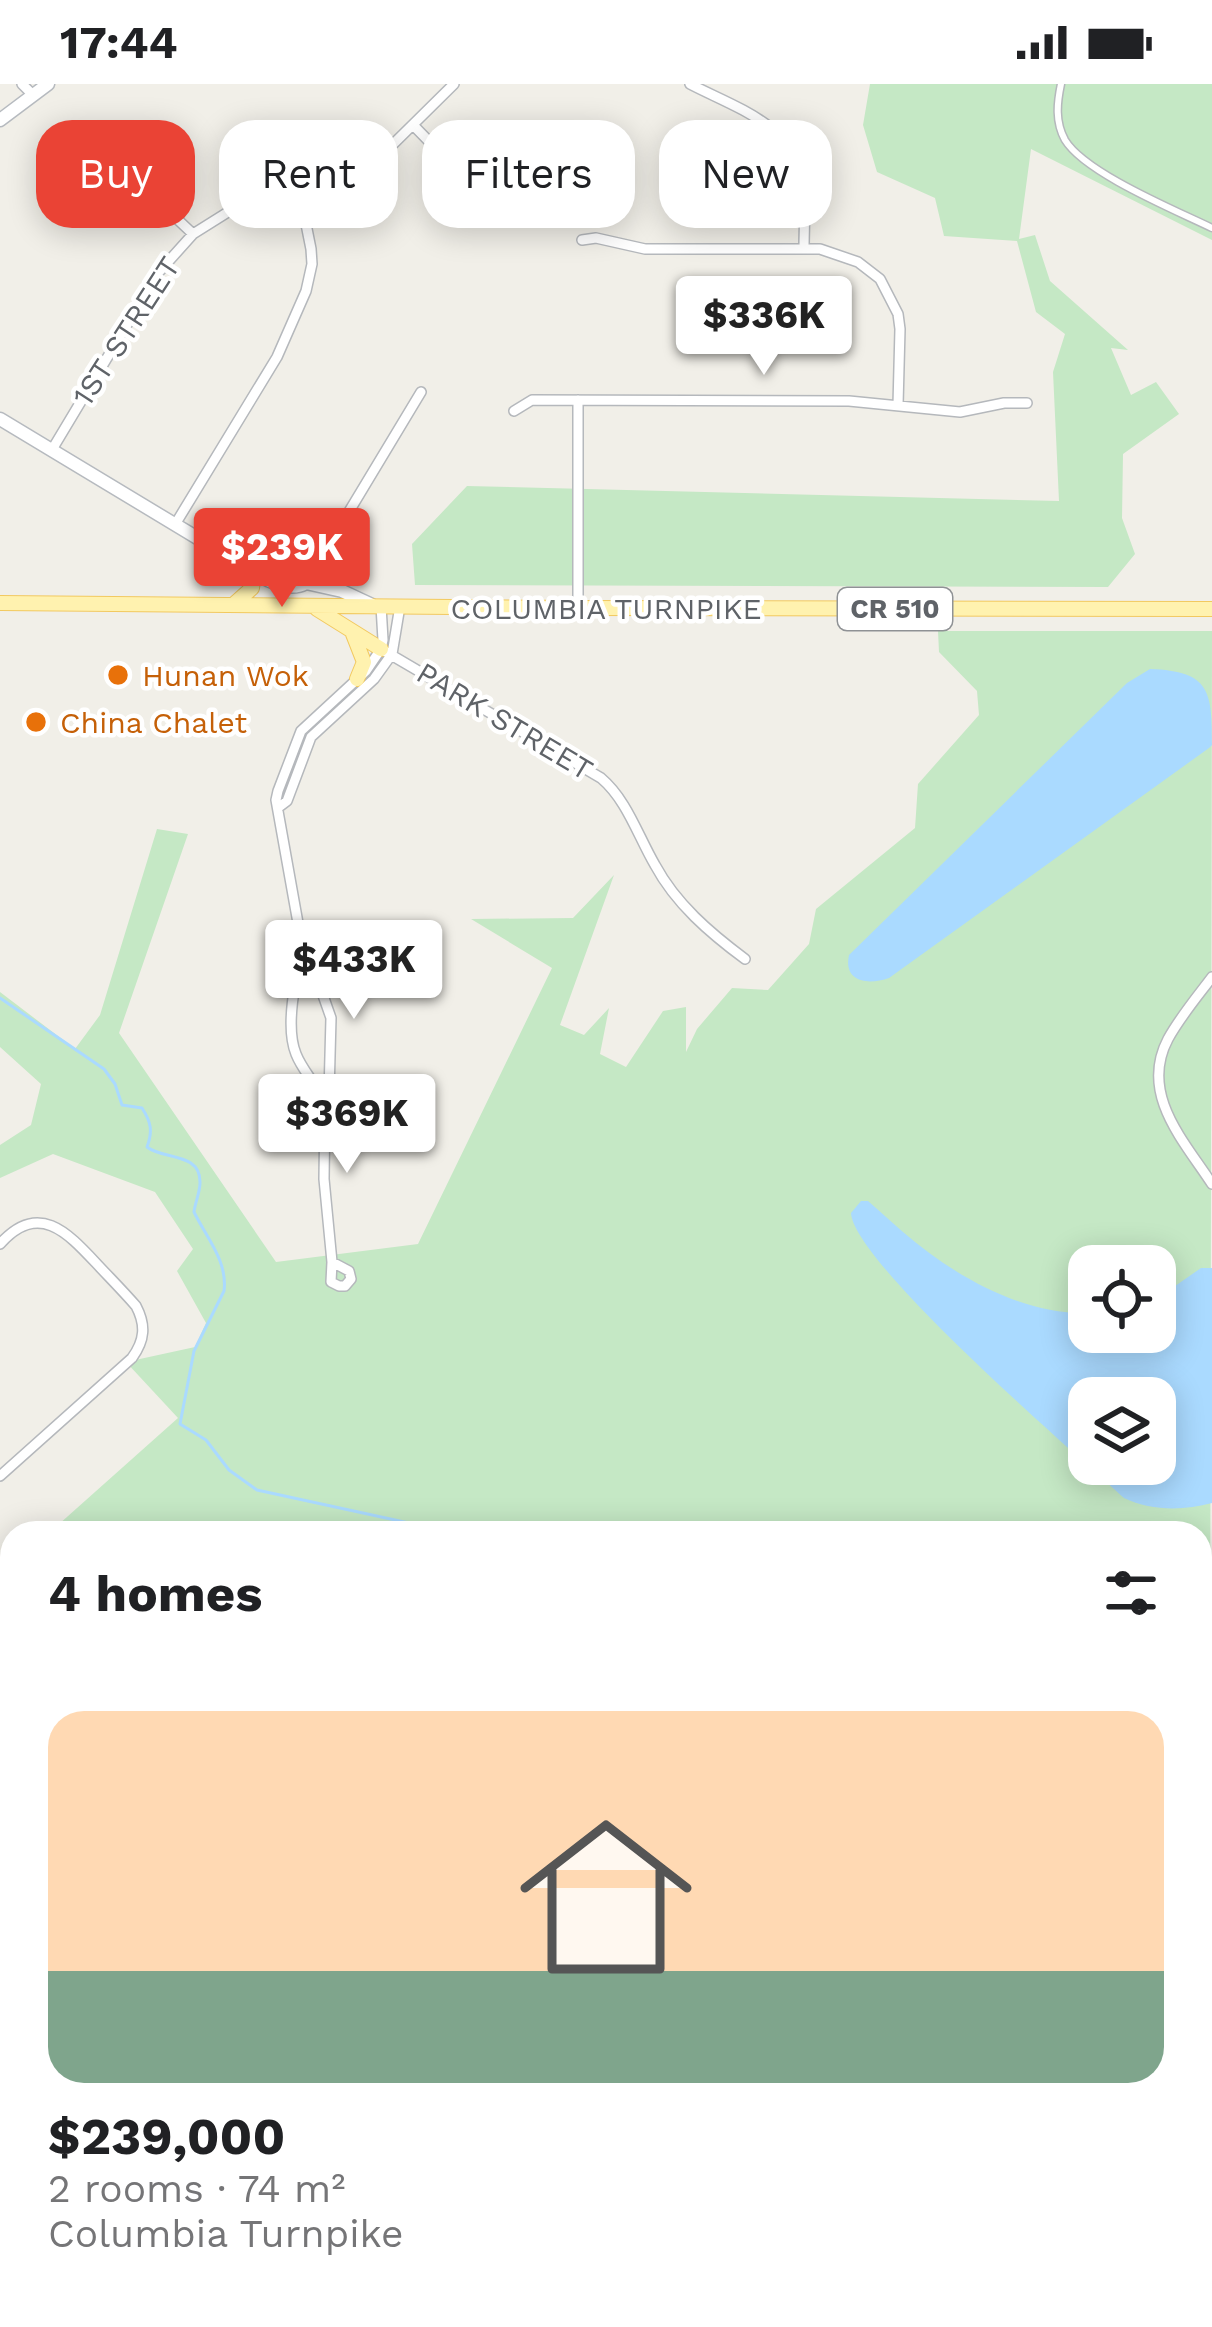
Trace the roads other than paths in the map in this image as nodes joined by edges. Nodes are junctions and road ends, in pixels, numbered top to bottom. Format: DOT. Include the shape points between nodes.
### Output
graph roads {
  1 [pos="22,84"];
  2 [pos="48,84"];
  3 [pos="454,84"];
  4 [pos="690,84"];
  5 [pos="1061,84"];
  6 [pos="33,95"];
  7 [pos="0,120"];
  8 [pos="414,126"];
  9 [pos="422,134"];
  10 [pos="398,142"];
  11 [pos="219,218"];
  12 [pos="187,228"];
  13 [pos="306,228"];
  14 [pos="1212,228"];
  15 [pos="193,234"];
  16 [pos="582,240"];
  17 [pos="804,249"];
  18 [pos="421,392"];
  19 [pos="578,400"];
  20 [pos="1027,403"];
  21 [pos="898,405"];
  22 [pos="514,411"];
  23 [pos="0,419"];
  24 [pos="52,448"];
  25 [pos="176,524"];
  26 [pos="239,562"];
  27 [pos="254,574"];
  28 [pos="306,583"];
  29 [pos="0,603"];
  30 [pos="233,605"];
  31 [pos="312,606"];
  32 [pos="378,606"];
  33 [pos="400,606"];
  34 [pos="578,608"];
  35 [pos="1212,609"];
  36 [pos="350,629"];
  37 [pos="386,652"];
  38 [pos="357,679"];
  39 [pos="280,808"];
  40 [pos="303,951"];
  41 [pos="746,959"];
  42 [pos="1212,977"];
  43 [pos="325,1107"];
  44 [pos="1212,1184"];
  45 [pos="0,1244"];
  46 [pos="332,1262"];
  47 [pos="0,1476"];
  1 -- 6 [label="street"];
  2 -- 6 [label="main road"];
  3 -- 8 [label="street, 1ST STREET"];
  4 -- 17 [label="street" via="767,124 791,148 804,187"];
  5 -- 14 [label="street" via="1057,119 1085,161"];
  6 -- 7 [label="main road"];
  8 -- 9 [label="street"];
  8 -- 10 [label="street, 1ST STREET"];
  11 -- 15 [label="street, 1ST STREET"];
  12 -- 15 [label="street"];
  13 -- 25 [label="street" via="306,291 277,357"];
  15 -- 24 [label="street, 1ST STREET" via="158,273"];
  16 -- 17 [label="street" via="645,249"];
  17 -- 21 [label="street" via="858,262 888,290 900,328"];
  18 -- 28 [label="street"];
  19 -- 21 [label="street"];
  19 -- 22 [label="street" via="532,400"];
  19 -- 34 [label="street"];
  20 -- 21 [label="street" via="960,412"];
  23 -- 24 [label="main road"];
  24 -- 25 [label="main road"];
  25 -- 26 [label="main road"];
  26 -- 27 [label="main road"];
  26 -- 28 [label="main road"];
  27 -- 28 [label="main road" via="295,588"];
  27 -- 30 [label="main road" via="252,588"];
  28 -- 32 [label="main road"];
  29 -- 30 [label="main road, COLUMBIA TURNPIKE / CR 510"];
  30 -- 31 [label="main road, COLUMBIA TURNPIKE / CR 510"];
  31 -- 32 [label="main road, COLUMBIA TURNPIKE / CR 510"];
  31 -- 36 [label="main road"];
  32 -- 33 [label="main road, COLUMBIA TURNPIKE / CR 510"];
  32 -- 37 [label="street, PARK STREET"];
  33 -- 34 [label="main road, COLUMBIA TURNPIKE / CR 510"];
  33 -- 37 [label="street, PARK STREET"];
  34 -- 35 [label="main road, COLUMBIA TURNPIKE / CR 510"];
  36 -- 37 [label="main road"];
  36 -- 38 [label="main road" via="364,662"];
  37 -- 38 [label="street"];
  37 -- 39 [label="street" via="374,679 311,737"];
  37 -- 41 [label="street, PARK STREET" via="611,786 673,892"];
  38 -- 39 [label="street" via="295,741"];
  39 -- 40 [label="street"];
  40 -- 43 [label="street" via="331,1018"];
  40 -- 43 [label="street" via="290,1025 295,1053"];
  42 -- 44 [label="street" via="1166,1042 1158,1082 1170,1121"];
  43 -- 46 [label="street"];
  45 -- 47 [label="street" via="33,1223 68,1233 136,1306 143,1324 132,1358"];
}
